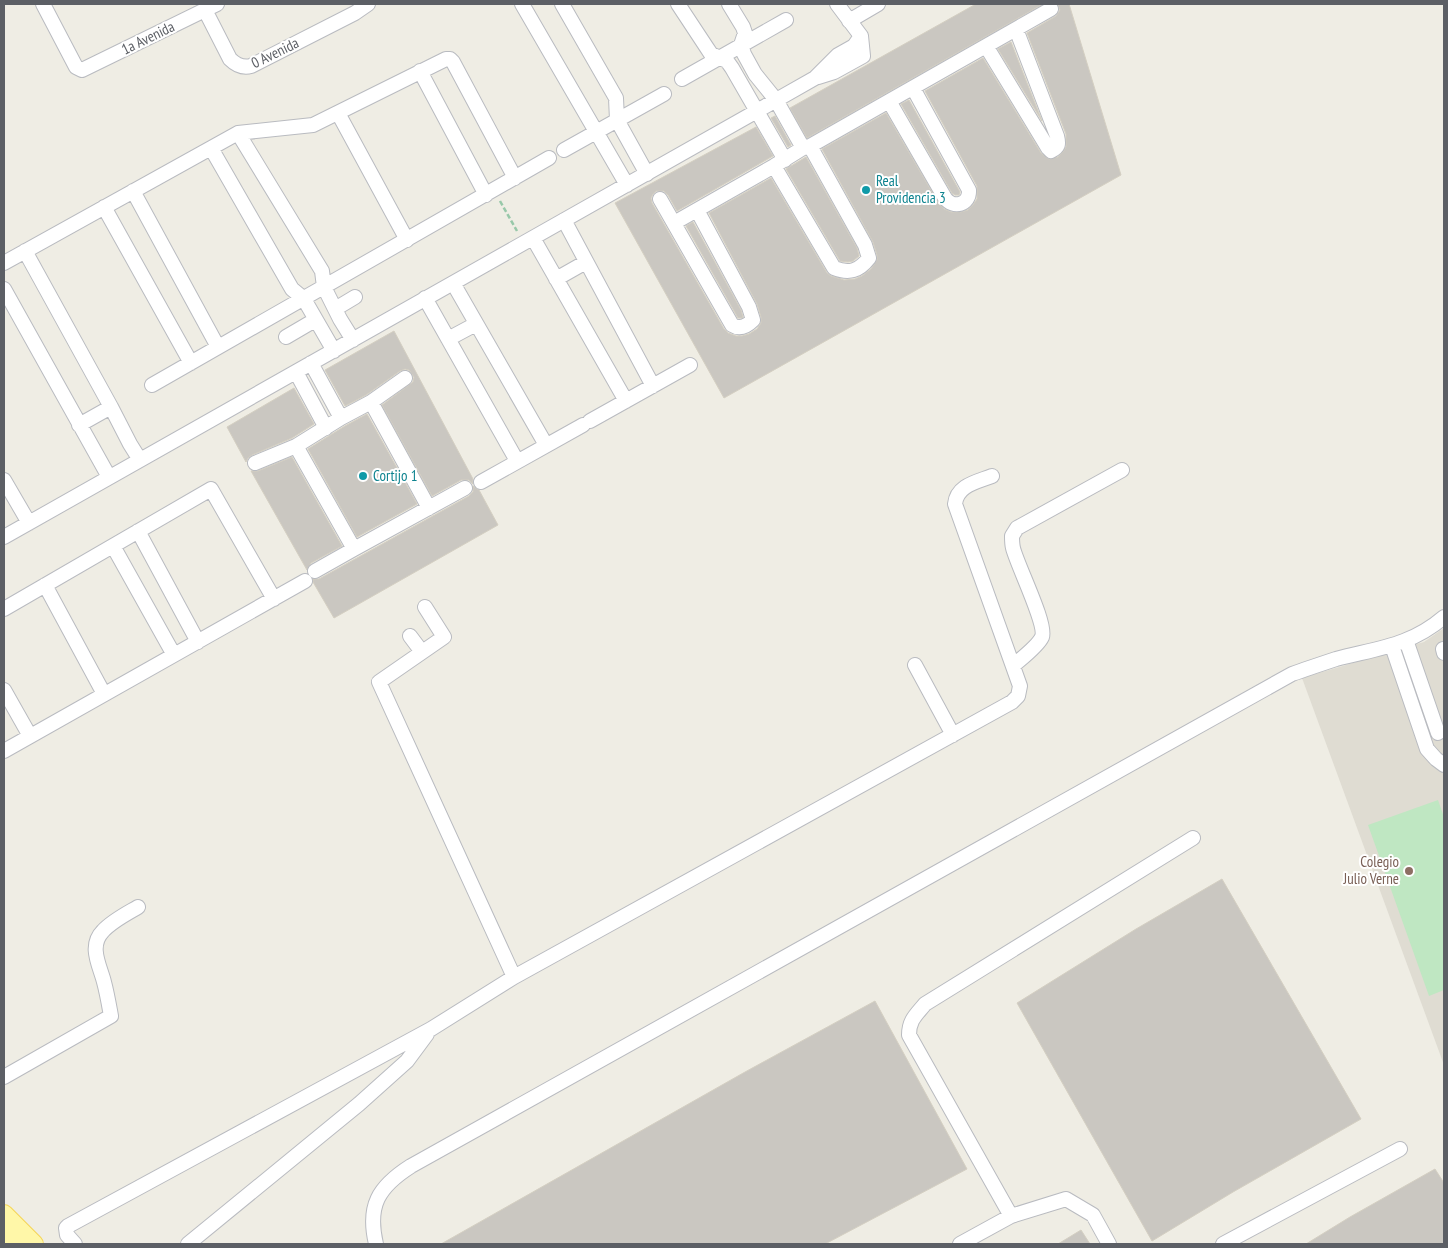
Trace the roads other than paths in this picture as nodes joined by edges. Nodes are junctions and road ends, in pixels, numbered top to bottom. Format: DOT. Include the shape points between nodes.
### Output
graph roads {
  1 [pos="43,4"];
  2 [pos="368,4"];
  3 [pos="522,4"];
  4 [pos="562,4"];
  5 [pos="678,4"];
  6 [pos="729,4"];
  7 [pos="837,4"];
  8 [pos="878,4"];
  9 [pos="211,7"];
  10 [pos="1051,9"];
  11 [pos="786,20"];
  12 [pos="849,21"];
  13 [pos="1016,29"];
  14 [pos="741,45"];
  15 [pos="986,46"];
  16 [pos="719,57"];
  17 [pos="420,71"];
  18 [pos="682,79"];
  19 [pos="913,88"];
  20 [pos="664,94"];
  21 [pos="776,100"];
  22 [pos="889,101"];
  23 [pos="758,111"];
  24 [pos="338,113"];
  25 [pos="617,120"];
  26 [pos="597,132"];
  27 [pos="238,133"];
  28 [pos="807,147"];
  29 [pos="211,148"];
  30 [pos="564,150"];
  31 [pos="549,158"];
  32 [pos="780,163"];
  33 [pos="646,174"];
  34 [pos="515,178"];
  35 [pos="627,185"];
  36 [pos="133,191"];
  37 [pos="490,193"];
  38 [pos="660,199"];
  39 [pos="104,207"];
  40 [pos="696,210"];
  41 [pos="564,220"];
  42 [pos="674,222"];
  43 [pos="407,240"];
  44 [pos="528,241"];
  45 [pos="25,251"];
  46 [pos="586,262"];
  47 [pos="4,263"];
  48 [pos="556,279"];
  49 [pos="453,283"];
  50 [pos="324,287"];
  51 [pos="4,289"];
  52 [pos="355,297"];
  53 [pos="304,298"];
  54 [pos="425,298"];
  55 [pos="335,309"];
  56 [pos="315,320"];
  57 [pos="476,324"];
  58 [pos="286,337"];
  59 [pos="448,339"];
  60 [pos="353,340"];
  61 [pos="218,347"];
  62 [pos="334,350"];
  63 [pos="191,363"];
  64 [pos="311,363"];
  65 [pos="690,365"];
  66 [pos="296,372"];
  67 [pos="405,378"];
  68 [pos="152,385"];
  69 [pos="653,386"];
  70 [pos="626,401"];
  71 [pos="371,402"];
  72 [pos="111,407"];
  73 [pos="341,418"];
  74 [pos="79,425"];
  75 [pos="326,428"];
  76 [pos="546,445"];
  77 [pos="296,446"];
  78 [pos="140,460"];
  79 [pos="518,462"];
  80 [pos="255,463"];
  81 [pos="1122,470"];
  82 [pos="992,476"];
  83 [pos="109,478"];
  84 [pos="4,480"];
  85 [pos="481,482"];
  86 [pos="465,488"];
  87 [pos="429,508"];
  88 [pos="29,523"];
  89 [pos="138,531"];
  90 [pos="4,537"];
  91 [pos="113,546"];
  92 [pos="354,548"];
  93 [pos="315,571"];
  94 [pos="304,581"];
  95 [pos="45,585"];
  96 [pos="274,599"];
  97 [pos="425,607"];
  98 [pos="4,609"];
  99 [pos="1444,617"];
  100 [pos="410,636"];
  101 [pos="1406,640"];
  102 [pos="198,642"];
  103 [pos="1392,646"];
  104 [pos="422,652"];
  105 [pos="174,655"];
  106 [pos="915,665"];
  107 [pos="1014,665"];
  108 [pos="4,690"];
  109 [pos="104,694"];
  110 [pos="1441,732"];
  111 [pos="953,735"];
  112 [pos="30,736"];
  113 [pos="1424,738"];
  114 [pos="4,751"];
  115 [pos="1444,764"];
  116 [pos="1193,838"];
  117 [pos="138,907"];
  118 [pos="514,977"];
  119 [pos="431,1029"];
  120 [pos="4,1077"];
  121 [pos="1400,1149"];
  122 [pos="4,1214"];
  123 [pos="1011,1216"];
  124 [pos="4,1236"];
  125 [pos="12,1244"];
  126 [pos="34,1244"];
  127 [pos="75,1244"];
  128 [pos="188,1244"];
  129 [pos="376,1244"];
  130 [pos="960,1244"];
  131 [pos="1109,1244"];
  132 [pos="1223,1244"];
  1 -- 9 [label="street, 1a Avenida" via="76,67 82,70"];
  2 -- 9 [label="street, 0 Avenida" via="245,67 230,59"];
  3 -- 26 [label="street"];
  4 -- 25 [label="street" via="616,98"];
  5 -- 16 [label="street" via="707,48"];
  6 -- 14 [label="street" via="745,33"];
  7 -- 12 [label="street"];
  8 -- 12 [label="street"];
  10 -- 13 [label="street"];
  11 -- 14 [label="street"];
  12 -- 21 [label="street" via="861,36 854,46 838,55 815,78"];
  13 -- 15 [label="street"];
  13 -- 15 [label="street" via="1057,136 1058,144 1051,151"];
  14 -- 16 [label="street"];
  14 -- 21 [label="street" via="755,74"];
  15 -- 19 [label="street"];
  16 -- 18 [label="street"];
  16 -- 23 [label="street" via="727,61"];
  17 -- 24 [label="street"];
  17 -- 34 [label="street" via="446,59 453,62"];
  17 -- 37 [label="street"];
  19 -- 22 [label="street"];
  19 -- 22 [label="street" via="969,190 970,196 961,204 954,205 945,198"];
  20 -- 25 [label="street"];
  21 -- 23 [label="street"];
  21 -- 28 [label="street"];
  22 -- 28 [label="street"];
  23 -- 32 [label="street"];
  23 -- 33 [label="street"];
  24 -- 27 [label="street" via="305,127"];
  24 -- 43 [label="street"];
  25 -- 26 [label="street"];
  25 -- 33 [label="street"];
  26 -- 30 [label="street"];
  26 -- 35 [label="street"];
  27 -- 29 [label="street"];
  27 -- 50 [label="street" via="322,271"];
  28 -- 32 [label="street"];
  28 -- 32 [label="street" via="865,245 869,258 864,265 844,272 834,268"];
  29 -- 36 [label="street"];
  29 -- 53 [label="street" via="292,289"];
  31 -- 34 [label="street"];
  32 -- 40 [label="street"];
  33 -- 35 [label="street"];
  34 -- 37 [label="street"];
  35 -- 41 [label="street"];
  36 -- 39 [label="street"];
  36 -- 61 [label="street"];
  37 -- 43 [label="street"];
  38 -- 42 [label="street"];
  39 -- 45 [label="street"];
  39 -- 63 [label="street"];
  40 -- 42 [label="street"];
  40 -- 42 [label="street" via="749,307 753,320 749,324 736,328 732,325"];
  41 -- 44 [label="street"];
  41 -- 46 [label="street"];
  43 -- 50 [label="street"];
  44 -- 48 [label="street"];
  44 -- 49 [label="street"];
  45 -- 47 [label="street"];
  45 -- 72 [label="street"];
  46 -- 48 [label="street"];
  46 -- 69 [label="street"];
  48 -- 70 [label="street"];
  49 -- 54 [label="street"];
  49 -- 57 [label="street"];
  50 -- 53 [label="street"];
  50 -- 55 [label="street"];
  51 -- 74 [label="street"];
  52 -- 55 [label="street"];
  53 -- 56 [label="street"];
  53 -- 61 [label="street"];
  54 -- 59 [label="street"];
  54 -- 60 [label="street"];
  55 -- 60 [label="street"];
  56 -- 58 [label="street"];
  56 -- 62 [label="street"];
  57 -- 59 [label="street"];
  57 -- 76 [label="street"];
  59 -- 79 [label="street"];
  60 -- 62 [label="street"];
  61 -- 63 [label="street"];
  62 -- 64 [label="street"];
  63 -- 68 [label="street"];
  64 -- 66 [label="street"];
  64 -- 73 [label="street"];
  65 -- 69 [label="street"];
  66 -- 75 [label="street"];
  66 -- 78 [label="street"];
  67 -- 71 [label="street"];
  69 -- 70 [label="street"];
  70 -- 76 [label="street"];
  71 -- 73 [label="street"];
  71 -- 87 [label="street"];
  72 -- 74 [label="street"];
  72 -- 78 [label="street"];
  73 -- 75 [label="street"];
  74 -- 83 [label="street"];
  75 -- 77 [label="street"];
  76 -- 79 [label="street"];
  77 -- 80 [label="street"];
  77 -- 92 [label="street"];
  78 -- 83 [label="street"];
  79 -- 85 [label="street"];
  81 -- 107 [label="street" via="1017,528 1012,536 1013,548 1043,630 1038,643"];
  82 -- 107 [label="street" via="962,489 955,504"];
  83 -- 88 [label="street"];
  84 -- 88 [label="street"];
  86 -- 87 [label="street"];
  87 -- 92 [label="street"];
  88 -- 90 [label="street"];
  89 -- 91 [label="street"];
  89 -- 96 [label="street" via="211,489"];
  89 -- 102 [label="street"];
  91 -- 95 [label="street"];
  91 -- 105 [label="street"];
  92 -- 93 [label="street"];
  94 -- 96 [label="street"];
  95 -- 98 [label="street"];
  95 -- 109 [label="street"];
  96 -- 102 [label="street"];
  97 -- 104 [label="street" via="444,637"];
  99 -- 101 [label="street"];
  100 -- 104 [label="street"];
  101 -- 103 [label="street"];
  101 -- 110 [label="street"];
  102 -- 105 [label="street"];
  103 -- 113 [label="street"];
  103 -- 129 [label="street" via="1292,674 411,1166 388,1183 376,1203 372,1218"];
  104 -- 118 [label="street" via="379,682"];
  105 -- 109 [label="street"];
  106 -- 111 [label="street"];
  107 -- 111 [label="street" via="1020,686 1018,696"];
  108 -- 112 [label="street"];
  109 -- 112 [label="street"];
  110 -- 113 [label="street"];
  111 -- 118 [label="street"];
  112 -- 114 [label="street"];
  113 -- 115 [label="street" via="1427,749"];
  116 -- 123 [label="street" via="926,1004 909,1026 909,1035"];
  117 -- 120 [label="street" via="102,932 96,943 96,958 111,1016"];
  118 -- 119 [label="street"];
  119 -- 127 [label="street" via="68,1226 67,1235"];
  119 -- 128 [label="street" via="407,1061 359,1104"];
  121 -- 132 [label="street"];
  122 -- 126 [label="main road"];
  123 -- 130 [label="street"];
  123 -- 131 [label="street" via="1066,1199 1093,1215"];
  124 -- 125 [label="main road"];
}
